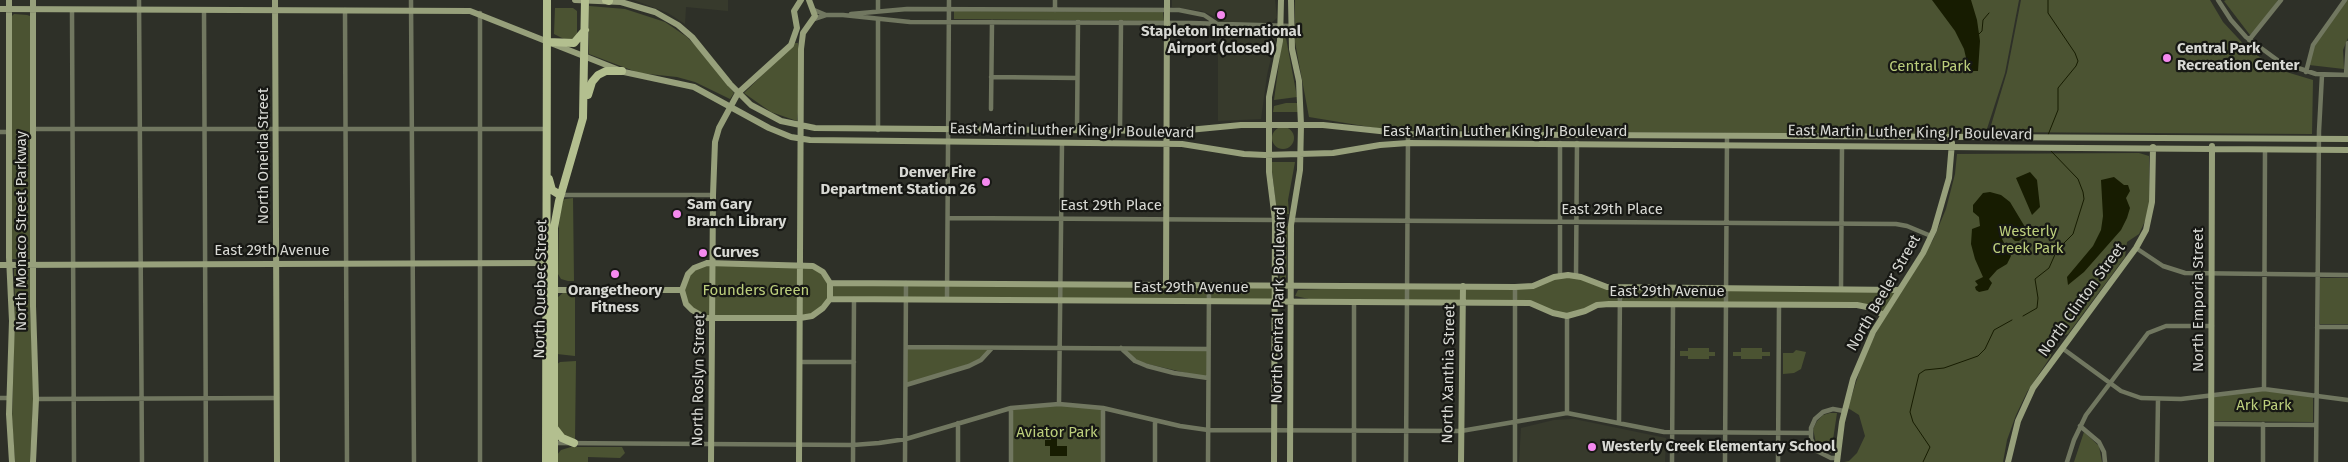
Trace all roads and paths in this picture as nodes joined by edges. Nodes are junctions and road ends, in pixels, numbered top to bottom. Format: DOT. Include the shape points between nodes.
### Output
graph roads {
  1 [pos="8,0"];
  2 [pos="33,0"];
  3 [pos="139,0"];
  4 [pos="275,0"];
  5 [pos="412,0"];
  6 [pos="547,0"];
  7 [pos="575,0"];
  8 [pos="585,0"];
  9 [pos="878,0"];
  10 [pos="949,0"];
  11 [pos="1055,0"];
  12 [pos="1168,0"];
  13 [pos="1281,0"];
  14 [pos="1291,0"];
  15 [pos="2219,0"];
  16 [pos="2281,0"];
  17 [pos="2345,0"];
  18 [pos="607,1"];
  19 [pos="800,3"];
  20 [pos="811,6"];
  21 [pos="949,8"];
  22 [pos="0,9"];
  23 [pos="9,10"];
  24 [pos="33,10"];
  25 [pos="138,10"];
  26 [pos="204,10"];
  27 [pos="275,10"];
  28 [pos="345,10"];
  29 [pos="412,10"];
  30 [pos="1055,10"];
  31 [pos="1167,10"];
  32 [pos="878,11"];
  33 [pos="72,13"];
  34 [pos="480,13"];
  35 [pos="826,15"];
  36 [pos="843,15"];
  37 [pos="878,19"];
  38 [pos="796,21"];
  39 [pos="811,21"];
  40 [pos="949,22"];
  41 [pos="992,22"];
  42 [pos="1078,22"];
  43 [pos="1121,22"];
  44 [pos="1167,23"];
  45 [pos="1216,23"];
  46 [pos="1281,26"];
  47 [pos="1291,26"];
  48 [pos="586,28"];
  49 [pos="2249,40"];
  50 [pos="547,41"];
  51 [pos="2348,43"];
  52 [pos="586,57"];
  53 [pos="622,71"];
  54 [pos="2306,72"];
  55 [pos="2322,75"];
  56 [pos="2347,75"];
  57 [pos="991,77"];
  58 [pos="1077,78"];
  59 [pos="738,92"];
  60 [pos="585,102"];
  61 [pos="730,105"];
  62 [pos="991,109"];
  63 [pos="1269,125"];
  64 [pos="1301,125"];
  65 [pos="801,126"];
  66 [pos="34,129"];
  67 [pos="73,129"];
  68 [pos="139,129"];
  69 [pos="206,129"];
  70 [pos="276,129"];
  71 [pos="346,129"];
  72 [pos="412,129"];
  73 [pos="480,129"];
  74 [pos="546,129"];
  75 [pos="878,130"];
  76 [pos="948,130"];
  77 [pos="1077,130"];
  78 [pos="1120,130"];
  79 [pos="1167,131"];
  80 [pos="0,132"];
  81 [pos="9,132"];
  82 [pos="1408,134"];
  83 [pos="1727,136"];
  84 [pos="1952,137"];
  85 [pos="801,139"];
  86 [pos="2212,139"];
  87 [pos="2318,139"];
  88 [pos="2348,140"];
  89 [pos="948,142"];
  90 [pos="1062,143"];
  91 [pos="1408,143"];
  92 [pos="1560,143"];
  93 [pos="1577,143"];
  94 [pos="1167,144"];
  95 [pos="1727,144"];
  96 [pos="1842,145"];
  97 [pos="1952,146"];
  98 [pos="2153,147"];
  99 [pos="2212,148"];
  100 [pos="2265,149"];
  101 [pos="2318,150"];
  102 [pos="2348,150"];
  103 [pos="546,154"];
  104 [pos="1301,154"];
  105 [pos="1269,155"];
  106 [pos="560,195"];
  107 [pos="713,195"];
  108 [pos="948,218"];
  109 [pos="1061,219"];
  110 [pos="1166,219"];
  111 [pos="1275,220"];
  112 [pos="1291,220"];
  113 [pos="1408,221"];
  114 [pos="1560,222"];
  115 [pos="1576,222"];
  116 [pos="1726,223"];
  117 [pos="1841,224"];
  118 [pos="1931,236"];
  119 [pos="2136,248"];
  120 [pos="345,263"];
  121 [pos="413,263"];
  122 [pos="479,263"];
  123 [pos="545,263"];
  124 [pos="712,263"];
  125 [pos="34,264"];
  126 [pos="74,264"];
  127 [pos="139,264"];
  128 [pos="206,264"];
  129 [pos="277,264"];
  130 [pos="801,264"];
  131 [pos="0,265"];
  132 [pos="10,265"];
  133 [pos="2212,273"];
  134 [pos="2265,274"];
  135 [pos="2317,274"];
  136 [pos="2348,274"];
  137 [pos="1560,276"];
  138 [pos="1576,276"];
  139 [pos="830,283"];
  140 [pos="906,283"];
  141 [pos="948,283"];
  142 [pos="1060,284"];
  143 [pos="1166,284"];
  144 [pos="1209,285"];
  145 [pos="1407,285"];
  146 [pos="1275,286"];
  147 [pos="1463,286"];
  148 [pos="1290,287"];
  149 [pos="1515,287"];
  150 [pos="1620,287"];
  151 [pos="1726,288"];
  152 [pos="1840,289"];
  153 [pos="545,290"];
  154 [pos="554,290"];
  155 [pos="682,290"];
  156 [pos="1899,290"];
  157 [pos="830,299"];
  158 [pos="854,299"];
  159 [pos="906,299"];
  160 [pos="948,299"];
  161 [pos="1060,300"];
  162 [pos="1209,301"];
  163 [pos="1274,301"];
  164 [pos="1290,301"];
  165 [pos="1407,302"];
  166 [pos="1354,303"];
  167 [pos="1462,303"];
  168 [pos="1515,303"];
  169 [pos="1620,304"];
  170 [pos="1672,304"];
  171 [pos="1726,305"];
  172 [pos="1779,305"];
  173 [pos="1883,315"];
  174 [pos="1567,316"];
  175 [pos="712,318"];
  176 [pos="800,318"];
  177 [pos="2212,326"];
  178 [pos="2317,327"];
  179 [pos="2348,327"];
  180 [pos="906,348"];
  181 [pos="992,348"];
  182 [pos="1060,348"];
  183 [pos="1120,348"];
  184 [pos="2062,348"];
  185 [pos="1208,349"];
  186 [pos="800,362"];
  187 [pos="854,362"];
  188 [pos="1208,378"];
  189 [pos="2109,382"];
  190 [pos="906,385"];
  191 [pos="2264,389"];
  192 [pos="2211,394"];
  193 [pos="2316,396"];
  194 [pos="0,398"];
  195 [pos="9,398"];
  196 [pos="74,398"];
  197 [pos="142,398"];
  198 [pos="206,398"];
  199 [pos="278,398"];
  200 [pos="36,399"];
  201 [pos="2158,400"];
  202 [pos="2348,400"];
  203 [pos="1059,404"];
  204 [pos="1011,408"];
  205 [pos="1103,408"];
  206 [pos="1844,411"];
  207 [pos="1566,413"];
  208 [pos="554,420"];
  209 [pos="1156,421"];
  210 [pos="1515,422"];
  211 [pos="958,423"];
  212 [pos="1619,423"];
  213 [pos="2211,424"];
  214 [pos="2263,424"];
  215 [pos="2316,425"];
  216 [pos="2080,426"];
  217 [pos="1208,430"];
  218 [pos="1274,430"];
  219 [pos="1290,430"];
  220 [pos="1354,430"];
  221 [pos="546,431"];
  222 [pos="1407,431"];
  223 [pos="1461,431"];
  224 [pos="1672,433"];
  225 [pos="1725,433"];
  226 [pos="1778,433"];
  227 [pos="1810,433"];
  228 [pos="906,439"];
  229 [pos="554,443"];
  230 [pos="574,443"];
  231 [pos="711,444"];
  232 [pos="799,445"];
  233 [pos="853,445"];
  234 [pos="1837,460"];
  235 [pos="12,462"];
  236 [pos="32,462"];
  237 [pos="74,462"];
  238 [pos="142,462"];
  239 [pos="206,462"];
  240 [pos="277,462"];
  241 [pos="346,462"];
  242 [pos="414,462"];
  243 [pos="480,462"];
  244 [pos="546,462"];
  245 [pos="554,462"];
  246 [pos="711,462"];
  247 [pos="799,462"];
  248 [pos="853,462"];
  249 [pos="906,462"];
  250 [pos="958,462"];
  251 [pos="1011,462"];
  252 [pos="1103,462"];
  253 [pos="1155,462"];
  254 [pos="1208,462"];
  255 [pos="1274,462"];
  256 [pos="1290,462"];
  257 [pos="1354,462"];
  258 [pos="1406,462"];
  259 [pos="1461,462"];
  260 [pos="1515,462"];
  261 [pos="1672,462"];
  262 [pos="1725,462"];
  263 [pos="1778,462"];
  264 [pos="2008,462"];
  265 [pos="2067,462"];
  266 [pos="2105,462"];
  267 [pos="2157,462"];
  268 [pos="2211,462"];
  269 [pos="2263,462"];
  270 [pos="2316,462"];
  1 -- 23 [label="street, North Monaco Street Parkway"];
  2 -- 24 [label="street, North Monaco Street Parkway"];
  3 -- 25 [label="street"];
  4 -- 27 [label="street, North Oneida Street"];
  5 -- 29 [label="street"];
  6 -- 50 [label="main road, North Quebec Street"];
  7 -- 8 [label="street, East Martin Luther King Jr Boulevard"];
  8 -- 18 [label="street, East Martin Luther King Jr Boulevard"];
  8 -- 48 [label="main road, North Quebec Street"];
  9 -- 32 [label="street"];
  10 -- 21 [label="street"];
  11 -- 30 [label="street"];
  12 -- 31 [label="street"];
  13 -- 46 [label="street, North Central Park Boulevard"];
  14 -- 47 [label="street, North Central Park Boulevard"];
  15 -- 49 [label="street"];
  16 -- 49 [label="street"];
  17 -- 54 [label="street" via="2313,44"];
  18 -- 59 [label="street, East Martin Luther King Jr Boulevard" via="644,8 678,26 702,47"];
  19 -- 20 [label="street"];
  19 -- 38 [label="street" via="793,14"];
  20 -- 35 [label="street"];
  20 -- 39 [label="street"];
  21 -- 30 [label="street"];
  21 -- 32 [label="street"];
  21 -- 40 [label="street"];
  22 -- 23 [label="street, East Martin Luther King Jr Boulevard"];
  23 -- 24 [label="street, East Martin Luther King Jr Boulevard"];
  23 -- 81 [label="street, North Monaco Street Parkway"];
  24 -- 33 [label="street, East Martin Luther King Jr Boulevard"];
  24 -- 66 [label="street, North Monaco Street Parkway"];
  25 -- 26 [label="street, East Martin Luther King Jr Boulevard"];
  25 -- 33 [label="street, East Martin Luther King Jr Boulevard"];
  25 -- 68 [label="street"];
  26 -- 27 [label="street, East Martin Luther King Jr Boulevard"];
  26 -- 69 [label="street"];
  27 -- 28 [label="street, East Martin Luther King Jr Boulevard"];
  27 -- 70 [label="street, North Oneida Street"];
  28 -- 29 [label="street, East Martin Luther King Jr Boulevard"];
  28 -- 71 [label="street"];
  29 -- 34 [label="street, East Martin Luther King Jr Boulevard"];
  29 -- 72 [label="street"];
  30 -- 31 [label="street"];
  31 -- 44 [label="street"];
  31 -- 45 [label="street" via="1193,12"];
  32 -- 36 [label="street"];
  33 -- 67 [label="street"];
  34 -- 50 [label="street, East Martin Luther King Jr Boulevard"];
  34 -- 73 [label="street"];
  35 -- 36 [label="street"];
  35 -- 39 [label="street"];
  36 -- 37 [label="street"];
  37 -- 40 [label="street"];
  37 -- 75 [label="street"];
  38 -- 39 [label="street" via="802,25"];
  38 -- 59 [label="street, North Roslyn Street" via="796,34 791,45"];
  39 -- 65 [label="street" via="801,44"];
  40 -- 41 [label="street"];
  40 -- 76 [label="street"];
  41 -- 42 [label="street"];
  41 -- 57 [label="street"];
  42 -- 43 [label="street"];
  42 -- 58 [label="street"];
  43 -- 44 [label="street"];
  43 -- 78 [label="street"];
  44 -- 45 [label="street"];
  44 -- 79 [label="street"];
  45 -- 46 [label="street"];
  46 -- 47 [label="street"];
  46 -- 63 [label="street, North Central Park Boulevard" via="1271,82"];
  47 -- 64 [label="street, North Central Park Boulevard" via="1300,88"];
  48 -- 50 [label="main road" via="574,43"];
  48 -- 52 [label="main road, North Quebec Street"];
  49 -- 54 [label="street" via="2280,62"];
  50 -- 52 [label="street, East Martin Luther King Jr Boulevard"];
  50 -- 74 [label="main road, North Quebec Street"];
  51 -- 56 [label="street"];
  52 -- 53 [label="street, East Martin Luther King Jr Boulevard"];
  52 -- 60 [label="main road, North Quebec Street"];
  53 -- 60 [label="main road" via="606,71 596,77"];
  53 -- 61 [label="street, East Martin Luther King Jr Boulevard" via="694,87"];
  54 -- 55 [label="street"];
  55 -- 56 [label="street"];
  55 -- 87 [label="street"];
  57 -- 58 [label="street"];
  57 -- 62 [label="street"];
  58 -- 77 [label="street"];
  59 -- 61 [label="street, North Roslyn Street"];
  59 -- 65 [label="street, East Martin Luther King Jr Boulevard" via="766,115"];
  60 -- 106 [label="main road, North Quebec Street" via="580,136"];
  61 -- 85 [label="street, East Martin Luther King Jr Boulevard" via="769,128"];
  61 -- 107 [label="street, North Roslyn Street" via="715,142"];
  63 -- 64 [label="street, East Martin Luther King Jr Boulevard"];
  63 -- 79 [label="street, East Martin Luther King Jr Boulevard"];
  63 -- 105 [label="street, North Central Park Boulevard"];
  64 -- 82 [label="street, East Martin Luther King Jr Boulevard"];
  64 -- 104 [label="street, North Central Park Boulevard"];
  65 -- 75 [label="street, East Martin Luther King Jr Boulevard"];
  65 -- 85 [label="street"];
  66 -- 67 [label="street"];
  66 -- 125 [label="street, North Monaco Street Parkway"];
  67 -- 68 [label="street"];
  67 -- 126 [label="street"];
  68 -- 69 [label="street"];
  68 -- 127 [label="street"];
  69 -- 70 [label="street"];
  69 -- 128 [label="street"];
  70 -- 71 [label="street"];
  70 -- 129 [label="street, North Oneida Street"];
  71 -- 72 [label="street"];
  71 -- 120 [label="street"];
  72 -- 73 [label="street"];
  72 -- 121 [label="street"];
  73 -- 74 [label="street"];
  73 -- 122 [label="street"];
  74 -- 103 [label="main road, North Quebec Street"];
  75 -- 76 [label="street, East Martin Luther King Jr Boulevard"];
  76 -- 77 [label="street, East Martin Luther King Jr Boulevard"];
  76 -- 89 [label="street"];
  77 -- 78 [label="street, East Martin Luther King Jr Boulevard"];
  78 -- 79 [label="street, East Martin Luther King Jr Boulevard"];
  79 -- 94 [label="street"];
  80 -- 81 [label="street"];
  81 -- 132 [label="street, North Monaco Street Parkway"];
  82 -- 83 [label="street, East Martin Luther King Jr Boulevard"];
  82 -- 91 [label="street"];
  83 -- 84 [label="street, East Martin Luther King Jr Boulevard"];
  83 -- 95 [label="street"];
  84 -- 86 [label="street, East Martin Luther King Jr Boulevard"];
  84 -- 97 [label="street, North Beeler Street"];
  85 -- 89 [label="street, East Martin Luther King Jr Boulevard"];
  85 -- 130 [label="street"];
  86 -- 87 [label="street, East Martin Luther King Jr Boulevard"];
  86 -- 99 [label="street, North Emporia Street"];
  87 -- 88 [label="street, East Martin Luther King Jr Boulevard"];
  87 -- 101 [label="street"];
  89 -- 90 [label="street, East Martin Luther King Jr Boulevard"];
  89 -- 108 [label="street"];
  90 -- 94 [label="street, East Martin Luther King Jr Boulevard"];
  90 -- 109 [label="street"];
  91 -- 92 [label="street, East Martin Luther King Jr Boulevard"];
  91 -- 104 [label="street, East Martin Luther King Jr Boulevard"];
  91 -- 113 [label="street"];
  92 -- 93 [label="street, East Martin Luther King Jr Boulevard"];
  92 -- 114 [label="street"];
  93 -- 95 [label="street, East Martin Luther King Jr Boulevard"];
  93 -- 115 [label="street"];
  94 -- 105 [label="street, East Martin Luther King Jr Boulevard"];
  94 -- 110 [label="street"];
  95 -- 96 [label="street, East Martin Luther King Jr Boulevard"];
  95 -- 116 [label="street"];
  96 -- 97 [label="street, East Martin Luther King Jr Boulevard"];
  96 -- 117 [label="street"];
  97 -- 98 [label="street, East Martin Luther King Jr Boulevard"];
  97 -- 118 [label="street, North Beeler Street" via="1951,170"];
  98 -- 99 [label="street, East Martin Luther King Jr Boulevard"];
  98 -- 119 [label="street, North Clinton Street" via="2151,212"];
  99 -- 100 [label="street, East Martin Luther King Jr Boulevard"];
  99 -- 133 [label="street, North Emporia Street"];
  100 -- 101 [label="street, East Martin Luther King Jr Boulevard"];
  100 -- 134 [label="street"];
  101 -- 102 [label="street, East Martin Luther King Jr Boulevard"];
  101 -- 135 [label="street"];
  103 -- 106 [label="main road" via="551,188"];
  103 -- 123 [label="main road, North Quebec Street"];
  104 -- 105 [label="street, East Martin Luther King Jr Boulevard"];
  104 -- 112 [label="street, North Central Park Boulevard"];
  105 -- 111 [label="street, North Central Park Boulevard"];
  106 -- 107 [label="street"];
  106 -- 154 [label="main road, North Quebec Street" via="554,228"];
  107 -- 124 [label="street, North Roslyn Street"];
  108 -- 109 [label="street, East 29th Place"];
  108 -- 141 [label="street"];
  109 -- 110 [label="street, East 29th Place"];
  109 -- 142 [label="street"];
  110 -- 111 [label="street, East 29th Place"];
  110 -- 143 [label="street"];
  111 -- 146 [label="street, North Central Park Boulevard"];
  112 -- 113 [label="street, East 29th Place"];
  112 -- 148 [label="street, North Central Park Boulevard"];
  113 -- 114 [label="street, East 29th Place"];
  113 -- 145 [label="street"];
  114 -- 115 [label="street, East 29th Place"];
  114 -- 137 [label="street"];
  115 -- 116 [label="street, East 29th Place"];
  115 -- 138 [label="street"];
  116 -- 117 [label="street, East 29th Place"];
  116 -- 151 [label="street"];
  117 -- 118 [label="street, East 29th Place" via="1902,225"];
  117 -- 152 [label="street"];
  118 -- 156 [label="street, North Beeler Street"];
  119 -- 133 [label="street" via="2170,269 2185,273"];
  119 -- 184 [label="street, North Clinton Street"];
  120 -- 121 [label="street, East 29th Avenue"];
  120 -- 129 [label="street, East 29th Avenue"];
  120 -- 241 [label="street"];
  121 -- 122 [label="street, East 29th Avenue"];
  121 -- 242 [label="street"];
  122 -- 123 [label="street, East 29th Avenue"];
  122 -- 243 [label="street"];
  123 -- 153 [label="main road, North Quebec Street"];
  124 -- 130 [label="street"];
  124 -- 155 [label="street" via="694,268"];
  124 -- 175 [label="street, North Roslyn Street"];
  125 -- 126 [label="street, East 29th Avenue"];
  125 -- 132 [label="street, East 29th Avenue"];
  125 -- 200 [label="street, North Monaco Street Parkway"];
  126 -- 127 [label="street, East 29th Avenue"];
  126 -- 196 [label="street"];
  127 -- 128 [label="street, East 29th Avenue"];
  127 -- 197 [label="street"];
  128 -- 129 [label="street, East 29th Avenue"];
  128 -- 198 [label="street"];
  129 -- 199 [label="street, North Oneida Street"];
  130 -- 139 [label="street" via="818,269"];
  130 -- 176 [label="street"];
  131 -- 132 [label="street, East 29th Avenue"];
  132 -- 195 [label="street, North Monaco Street Parkway"];
  133 -- 134 [label="street"];
  133 -- 177 [label="street, North Emporia Street"];
  134 -- 135 [label="street"];
  134 -- 191 [label="street"];
  135 -- 136 [label="street"];
  135 -- 178 [label="street"];
  137 -- 138 [label="street, East 29th Avenue"];
  137 -- 149 [label="street, East 29th Avenue" via="1533,286"];
  138 -- 150 [label="street, East 29th Avenue" via="1601,286"];
  139 -- 140 [label="street, East 29th Avenue"];
  139 -- 157 [label="street"];
  140 -- 141 [label="street, East 29th Avenue"];
  140 -- 159 [label="street"];
  141 -- 142 [label="street, East 29th Avenue"];
  141 -- 160 [label="street"];
  142 -- 143 [label="street, East 29th Avenue"];
  142 -- 161 [label="street"];
  143 -- 144 [label="street, East 29th Avenue"];
  144 -- 146 [label="street, East 29th Avenue"];
  144 -- 162 [label="street"];
  145 -- 147 [label="street, East 29th Avenue"];
  145 -- 148 [label="street, East 29th Avenue"];
  145 -- 165 [label="street"];
  146 -- 148 [label="street, East 29th Avenue"];
  146 -- 163 [label="street, North Central Park Boulevard"];
  147 -- 149 [label="street, East 29th Avenue"];
  147 -- 167 [label="street, North Xanthia Street"];
  148 -- 164 [label="street, North Central Park Boulevard"];
  149 -- 168 [label="street"];
  150 -- 151 [label="street, East 29th Avenue"];
  150 -- 169 [label="street"];
  151 -- 152 [label="street, East 29th Avenue"];
  151 -- 171 [label="street"];
  152 -- 156 [label="street, East 29th Avenue"];
  153 -- 154 [label="street"];
  153 -- 221 [label="main road, North Quebec Street"];
  154 -- 155 [label="street"];
  154 -- 208 [label="main road, North Quebec Street"];
  155 -- 175 [label="street" via="686,304 692,310"];
  156 -- 173 [label="street, North Beeler Street"];
  157 -- 158 [label="street, East 29th Avenue"];
  157 -- 176 [label="street" via="812,316"];
  158 -- 159 [label="street, East 29th Avenue"];
  158 -- 187 [label="street"];
  159 -- 160 [label="street, East 29th Avenue"];
  159 -- 180 [label="street"];
  160 -- 161 [label="street, East 29th Avenue"];
  161 -- 162 [label="street, East 29th Avenue"];
  161 -- 182 [label="street"];
  162 -- 163 [label="street, East 29th Avenue"];
  162 -- 185 [label="street"];
  163 -- 164 [label="street, East 29th Avenue"];
  163 -- 218 [label="street, North Central Park Boulevard"];
  164 -- 166 [label="street, East 29th Avenue"];
  164 -- 219 [label="street, North Central Park Boulevard"];
  165 -- 166 [label="street, East 29th Avenue"];
  165 -- 167 [label="street, East 29th Avenue"];
  165 -- 222 [label="street"];
  166 -- 220 [label="street"];
  167 -- 168 [label="street, East 29th Avenue"];
  167 -- 223 [label="street, North Xanthia Street"];
  168 -- 174 [label="street, East 29th Avenue" via="1530,303"];
  168 -- 210 [label="street"];
  169 -- 170 [label="street, East 29th Avenue"];
  169 -- 174 [label="street, East 29th Avenue" via="1597,305"];
  169 -- 212 [label="street"];
  170 -- 171 [label="street, East 29th Avenue"];
  170 -- 224 [label="street"];
  171 -- 172 [label="street, East 29th Avenue"];
  171 -- 225 [label="street"];
  172 -- 173 [label="street, East 29th Avenue" via="1866,306"];
  172 -- 226 [label="street"];
  173 -- 206 [label="street, North Beeler Street" via="1859,363"];
  174 -- 207 [label="street"];
  175 -- 176 [label="street"];
  175 -- 231 [label="street, North Roslyn Street"];
  176 -- 186 [label="street"];
  177 -- 189 [label="street" via="2154,329 2142,338"];
  177 -- 192 [label="street, North Emporia Street"];
  178 -- 179 [label="street"];
  178 -- 193 [label="street"];
  180 -- 181 [label="street"];
  180 -- 190 [label="street"];
  181 -- 182 [label="street"];
  181 -- 190 [label="street" via="977,363"];
  182 -- 183 [label="street"];
  182 -- 203 [label="street"];
  183 -- 185 [label="street"];
  183 -- 188 [label="street" via="1147,366"];
  184 -- 189 [label="street"];
  184 -- 264 [label="street, North Clinton Street" via="2022,411"];
  185 -- 188 [label="street"];
  186 -- 187 [label="street"];
  186 -- 232 [label="street"];
  187 -- 233 [label="street"];
  188 -- 217 [label="street"];
  189 -- 201 [label="street" via="2134,396"];
  189 -- 216 [label="street"];
  190 -- 228 [label="street"];
  191 -- 192 [label="street"];
  191 -- 193 [label="street"];
  192 -- 201 [label="street"];
  192 -- 213 [label="street, North Emporia Street"];
  193 -- 202 [label="street"];
  193 -- 215 [label="street"];
  194 -- 195 [label="street"];
  195 -- 235 [label="street, North Monaco Street Parkway"];
  196 -- 197 [label="street"];
  196 -- 200 [label="street"];
  196 -- 237 [label="street"];
  197 -- 198 [label="street"];
  197 -- 238 [label="street"];
  198 -- 199 [label="street"];
  198 -- 239 [label="street"];
  199 -- 240 [label="street, North Oneida Street"];
  200 -- 236 [label="street, North Monaco Street Parkway"];
  201 -- 267 [label="street"];
  203 -- 204 [label="street"];
  203 -- 205 [label="street"];
  204 -- 211 [label="street"];
  204 -- 251 [label="street"];
  205 -- 209 [label="street"];
  205 -- 252 [label="street"];
  206 -- 227 [label="street" via="1833,409 1823,412 1815,419"];
  206 -- 234 [label="street, North Beeler Street"];
  207 -- 210 [label="street"];
  207 -- 212 [label="street"];
  208 -- 229 [label="main road, North Quebec Street"];
  208 -- 230 [label="main road" via="558,435"];
  209 -- 217 [label="street"];
  209 -- 253 [label="street"];
  210 -- 223 [label="street"];
  210 -- 260 [label="street"];
  211 -- 228 [label="street"];
  211 -- 250 [label="street"];
  212 -- 224 [label="street"];
  213 -- 214 [label="street"];
  213 -- 268 [label="street, North Emporia Street"];
  214 -- 215 [label="street"];
  214 -- 269 [label="street"];
  215 -- 270 [label="street"];
  216 -- 265 [label="street"];
  216 -- 266 [label="street" via="2099,442"];
  217 -- 218 [label="street"];
  217 -- 254 [label="street"];
  218 -- 219 [label="street"];
  218 -- 255 [label="street, North Central Park Boulevard"];
  219 -- 220 [label="street"];
  219 -- 256 [label="street, North Central Park Boulevard"];
  220 -- 222 [label="street"];
  220 -- 257 [label="street"];
  221 -- 229 [label="main road"];
  221 -- 244 [label="main road, North Quebec Street"];
  222 -- 223 [label="street"];
  222 -- 258 [label="street"];
  223 -- 259 [label="street, North Xanthia Street"];
  224 -- 225 [label="street"];
  224 -- 261 [label="street"];
  225 -- 226 [label="street"];
  225 -- 262 [label="street"];
  226 -- 227 [label="street"];
  226 -- 263 [label="street"];
  227 -- 234 [label="street" via="1817,450"];
  228 -- 233 [label="street"];
  228 -- 249 [label="street"];
  229 -- 230 [label="street"];
  229 -- 245 [label="main road, North Quebec Street"];
  230 -- 231 [label="street"];
  231 -- 232 [label="street"];
  231 -- 246 [label="street, North Roslyn Street"];
  232 -- 233 [label="street"];
  232 -- 247 [label="street"];
  233 -- 248 [label="street"];
}
